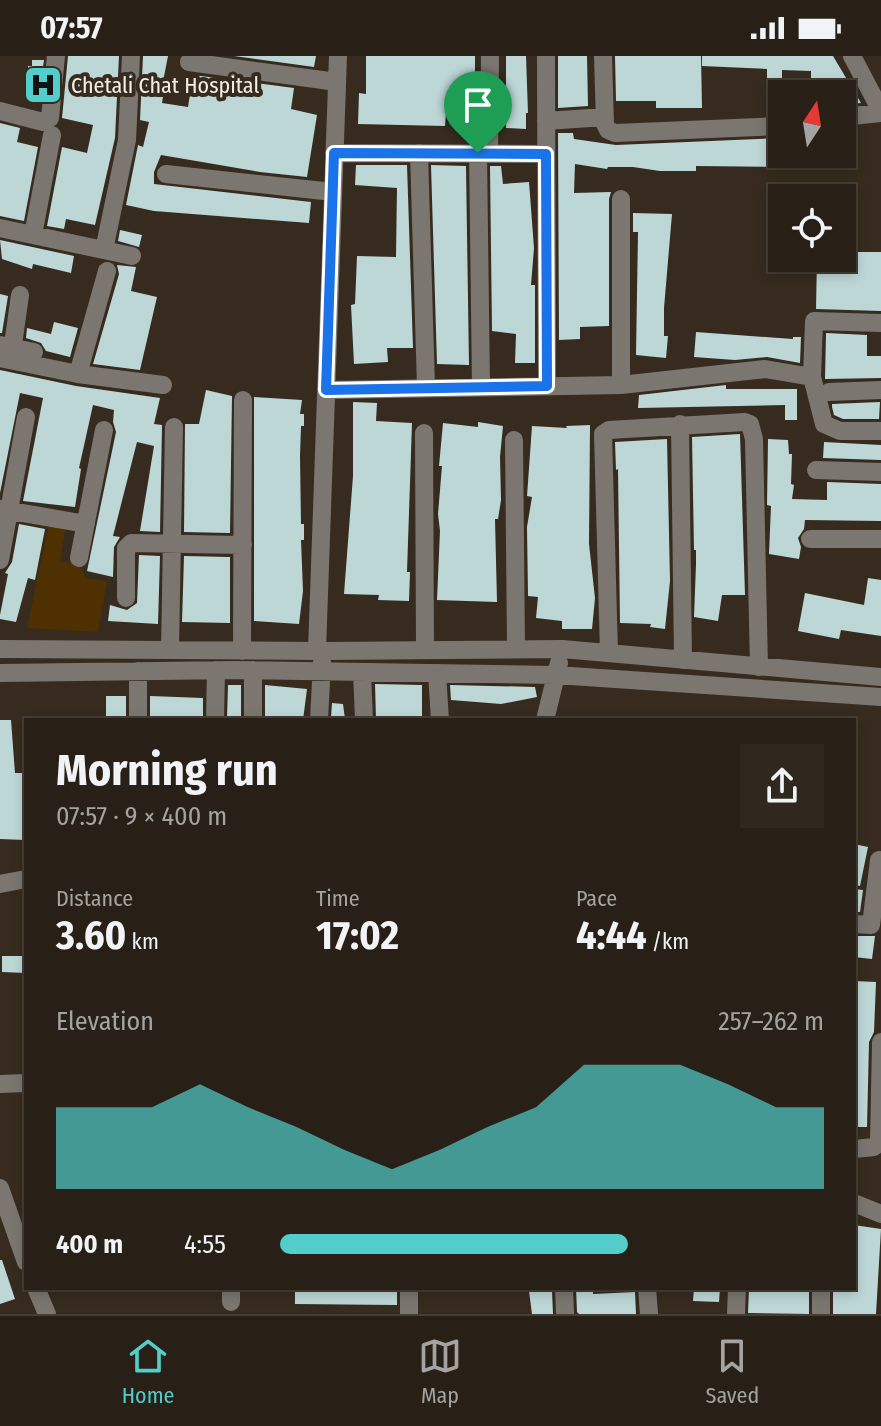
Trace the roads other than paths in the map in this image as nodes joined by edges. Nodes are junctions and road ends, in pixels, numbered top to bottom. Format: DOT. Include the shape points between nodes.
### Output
graph roads {
  1 [pos="56,56"];
  2 [pos="131,56"];
  3 [pos="338,56"];
  4 [pos="490,56"];
  5 [pos="546,56"];
  6 [pos="603,56"];
  7 [pos="852,56"];
  8 [pos="189,62"];
  9 [pos="337,82"];
  10 [pos="0,111"];
  11 [pos="881,112"];
  12 [pos="856,115"];
  13 [pos="604,117"];
  14 [pos="546,121"];
  15 [pos="768,127"];
  16 [pos="52,135"];
  17 [pos="334,153"];
  18 [pos="419,153"];
  19 [pos="484,154"];
  20 [pos="546,154"];
  21 [pos="166,174"];
  22 [pos="333,192"];
  23 [pos="621,199"];
  24 [pos="0,228"];
  25 [pos="33,235"];
  26 [pos="104,250"];
  27 [pos="132,256"];
  28 [pos="107,271"];
  29 [pos="20,295"];
  30 [pos="881,323"];
  31 [pos="6,352"];
  32 [pos="79,369"];
  33 [pos="812,377"];
  34 [pos="163,385"];
  35 [pos="621,385"];
  36 [pos="547,386"];
  37 [pos="426,387"];
  38 [pos="481,387"];
  39 [pos="326,390"];
  40 [pos="881,390"];
  41 [pos="829,392"];
  42 [pos="243,400"];
  43 [pos="26,417"];
  44 [pos="680,424"];
  45 [pos="174,427"];
  46 [pos="104,430"];
  47 [pos="881,431"];
  48 [pos="424,433"];
  49 [pos="514,440"];
  50 [pos="816,470"];
  51 [pos="881,472"];
  52 [pos="4,510"];
  53 [pos="86,524"];
  54 [pos="810,539"];
  55 [pos="881,539"];
  56 [pos="172,544"];
  57 [pos="243,545"];
  58 [pos="79,558"];
  59 [pos="0,560"];
  60 [pos="126,598"];
  61 [pos="516,648"];
  62 [pos="0,649"];
  63 [pos="562,649"];
  64 [pos="170,650"];
  65 [pos="425,650"];
  66 [pos="242,651"];
  67 [pos="320,651"];
  68 [pos="609,653"];
  69 [pos="683,660"];
  70 [pos="759,667"];
  71 [pos="216,670"];
  72 [pos="253,670"];
  73 [pos="138,671"];
  74 [pos="321,671"];
  75 [pos="362,672"];
  76 [pos="0,673"];
  77 [pos="437,673"];
  78 [pos="556,675"];
  79 [pos="881,677"];
  80 [pos="881,697"];
  81 [pos="138,718"];
  82 [pos="215,718"];
  83 [pos="253,718"];
  84 [pos="319,718"];
  85 [pos="364,718"];
  86 [pos="440,718"];
  87 [pos="543,718"];
  88 [pos="879,860"];
  89 [pos="24,879"];
  90 [pos="0,884"];
  91 [pos="869,925"];
  92 [pos="881,1042"];
  93 [pos="24,1083"];
  94 [pos="0,1084"];
  95 [pos="856,1149"];
  96 [pos="0,1188"];
  97 [pos="856,1204"];
  98 [pos="881,1214"];
  99 [pos="18,1216"];
  100 [pos="24,1250"];
  101 [pos="37,1290"];
  102 [pos="409,1290"];
  103 [pos="564,1290"];
  104 [pos="647,1290"];
  105 [pos="737,1290"];
  106 [pos="821,1290"];
  107 [pos="47,1314"];
  108 [pos="409,1314"];
  109 [pos="565,1314"];
  110 [pos="649,1314"];
  111 [pos="736,1314"];
  112 [pos="821,1314"];
  1 -- 10 [label="street" via="50,118 43,122"];
  2 -- 26 [label="street" via="127,140"];
  3 -- 9 [label="street"];
  4 -- 19 [label="street"];
  5 -- 14 [label="street"];
  6 -- 13 [label="street"];
  7 -- 11 [label="street"];
  8 -- 9 [label="street"];
  9 -- 17 [label="street"];
  11 -- 12 [label="street"];
  13 -- 14 [label="street"];
  13 -- 15 [label="street" via="608,130 615,133"];
  14 -- 20 [label="street"];
  16 -- 25 [label="street"];
  17 -- 18 [label="street"];
  17 -- 22 [label="street"];
  18 -- 19 [label="street"];
  18 -- 37 [label="street"];
  19 -- 20 [label="street"];
  19 -- 38 [label="street"];
  20 -- 36 [label="street"];
  21 -- 22 [label="street"];
  22 -- 39 [label="street"];
  23 -- 35 [label="street"];
  24 -- 25 [label="street"];
  25 -- 26 [label="street"];
  26 -- 27 [label="street"];
  28 -- 32 [label="street"];
  29 -- 31 [label="street"];
  30 -- 33 [label="street" via="814,321"];
  31 -- 32 [label="street"];
  32 -- 34 [label="street"];
  33 -- 35 [label="street" via="765,369"];
  33 -- 47 [label="street" via="824,424 840,431"];
  35 -- 36 [label="street"];
  36 -- 38 [label="street"];
  37 -- 38 [label="street"];
  37 -- 39 [label="street"];
  39 -- 67 [label="street"];
  40 -- 41 [label="street"];
  42 -- 57 [label="street"];
  43 -- 52 [label="street"];
  44 -- 68 [label="street" via="603,434"];
  44 -- 69 [label="street"];
  44 -- 70 [label="street" via="745,422 753,430"];
  45 -- 56 [label="street"];
  46 -- 53 [label="street"];
  48 -- 65 [label="street"];
  49 -- 61 [label="street"];
  50 -- 51 [label="street"];
  52 -- 53 [label="street"];
  52 -- 59 [label="street"];
  53 -- 58 [label="street"];
  54 -- 55 [label="street"];
  56 -- 57 [label="street"];
  56 -- 60 [label="street" via="131,543 126,548"];
  56 -- 64 [label="street"];
  57 -- 66 [label="street"];
  61 -- 63 [label="street"];
  61 -- 65 [label="street"];
  62 -- 64 [label="street"];
  63 -- 68 [label="street"];
  63 -- 78 [label="street"];
  64 -- 66 [label="street"];
  65 -- 67 [label="street"];
  66 -- 67 [label="street"];
  67 -- 74 [label="street"];
  68 -- 69 [label="street"];
  69 -- 70 [label="street"];
  70 -- 79 [label="street"];
  71 -- 72 [label="street"];
  71 -- 73 [label="street"];
  71 -- 82 [label="street"];
  72 -- 74 [label="street"];
  72 -- 83 [label="street"];
  73 -- 76 [label="street"];
  73 -- 81 [label="street"];
  74 -- 75 [label="street"];
  74 -- 84 [label="street"];
  75 -- 77 [label="street"];
  75 -- 85 [label="street"];
  77 -- 78 [label="street"];
  77 -- 86 [label="street"];
  78 -- 80 [label="street"];
  78 -- 87 [label="street"];
  88 -- 91 [label="street"];
  89 -- 90 [label="street"];
  92 -- 95 [label="street" via="879,1142"];
  93 -- 94 [label="street"];
  96 -- 99 [label="street"];
  97 -- 98 [label="street"];
  99 -- 100 [label="street"];
  101 -- 107 [label="street"];
  102 -- 108 [label="street"];
  103 -- 109 [label="street"];
  104 -- 110 [label="street"];
  105 -- 111 [label="street"];
  106 -- 112 [label="street"];
}
